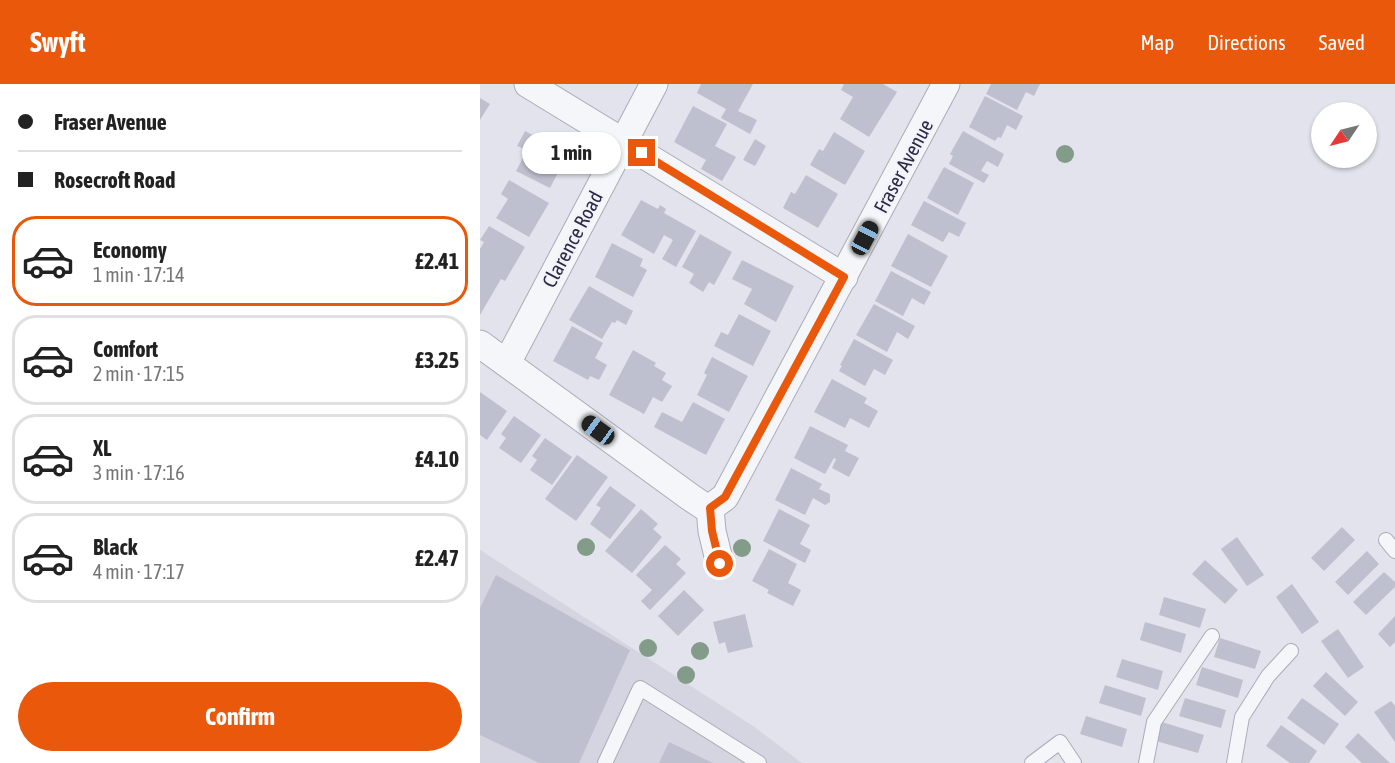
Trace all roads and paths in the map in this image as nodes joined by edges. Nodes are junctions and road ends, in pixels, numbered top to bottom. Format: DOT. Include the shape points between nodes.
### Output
graph roads {
  1 [pos="528,84"];
  2 [pos="654,84"];
  3 [pos="946,84"];
  4 [pos="623,142"];
  5 [pos="844,277"];
  6 [pos="480,344"];
  7 [pos="507,363"];
  8 [pos="710,508"];
  9 [pos="720,564"];
  10 [pos="1212,636"];
  11 [pos="1291,651"];
  12 [pos="605,763"];
  13 [pos="759,763"];
  14 [pos="1032,763"];
  15 [pos="1074,763"];
  16 [pos="1146,763"];
  17 [pos="1234,763"];
  1 -- 4 [label="street"];
  2 -- 4 [label="street, Clarence Road"];
  3 -- 5 [label="street, Fraser Avenue"];
  4 -- 5 [label="street"];
  4 -- 7 [label="street, Clarence Road"];
  5 -- 8 [label="street, Fraser Avenue" via="725,497"];
  6 -- 7 [label="street"];
  7 -- 8 [label="street"];
  8 -- 9 [label="street"];
  10 -- 16 [label="lane" via="1154,722"];
  11 -- 17 [label="lane" via="1268,676 1242,717"];
  12 -- 13 [label="lane" via="640,688"];
  14 -- 15 [label="lane" via="1060,742"];
}
